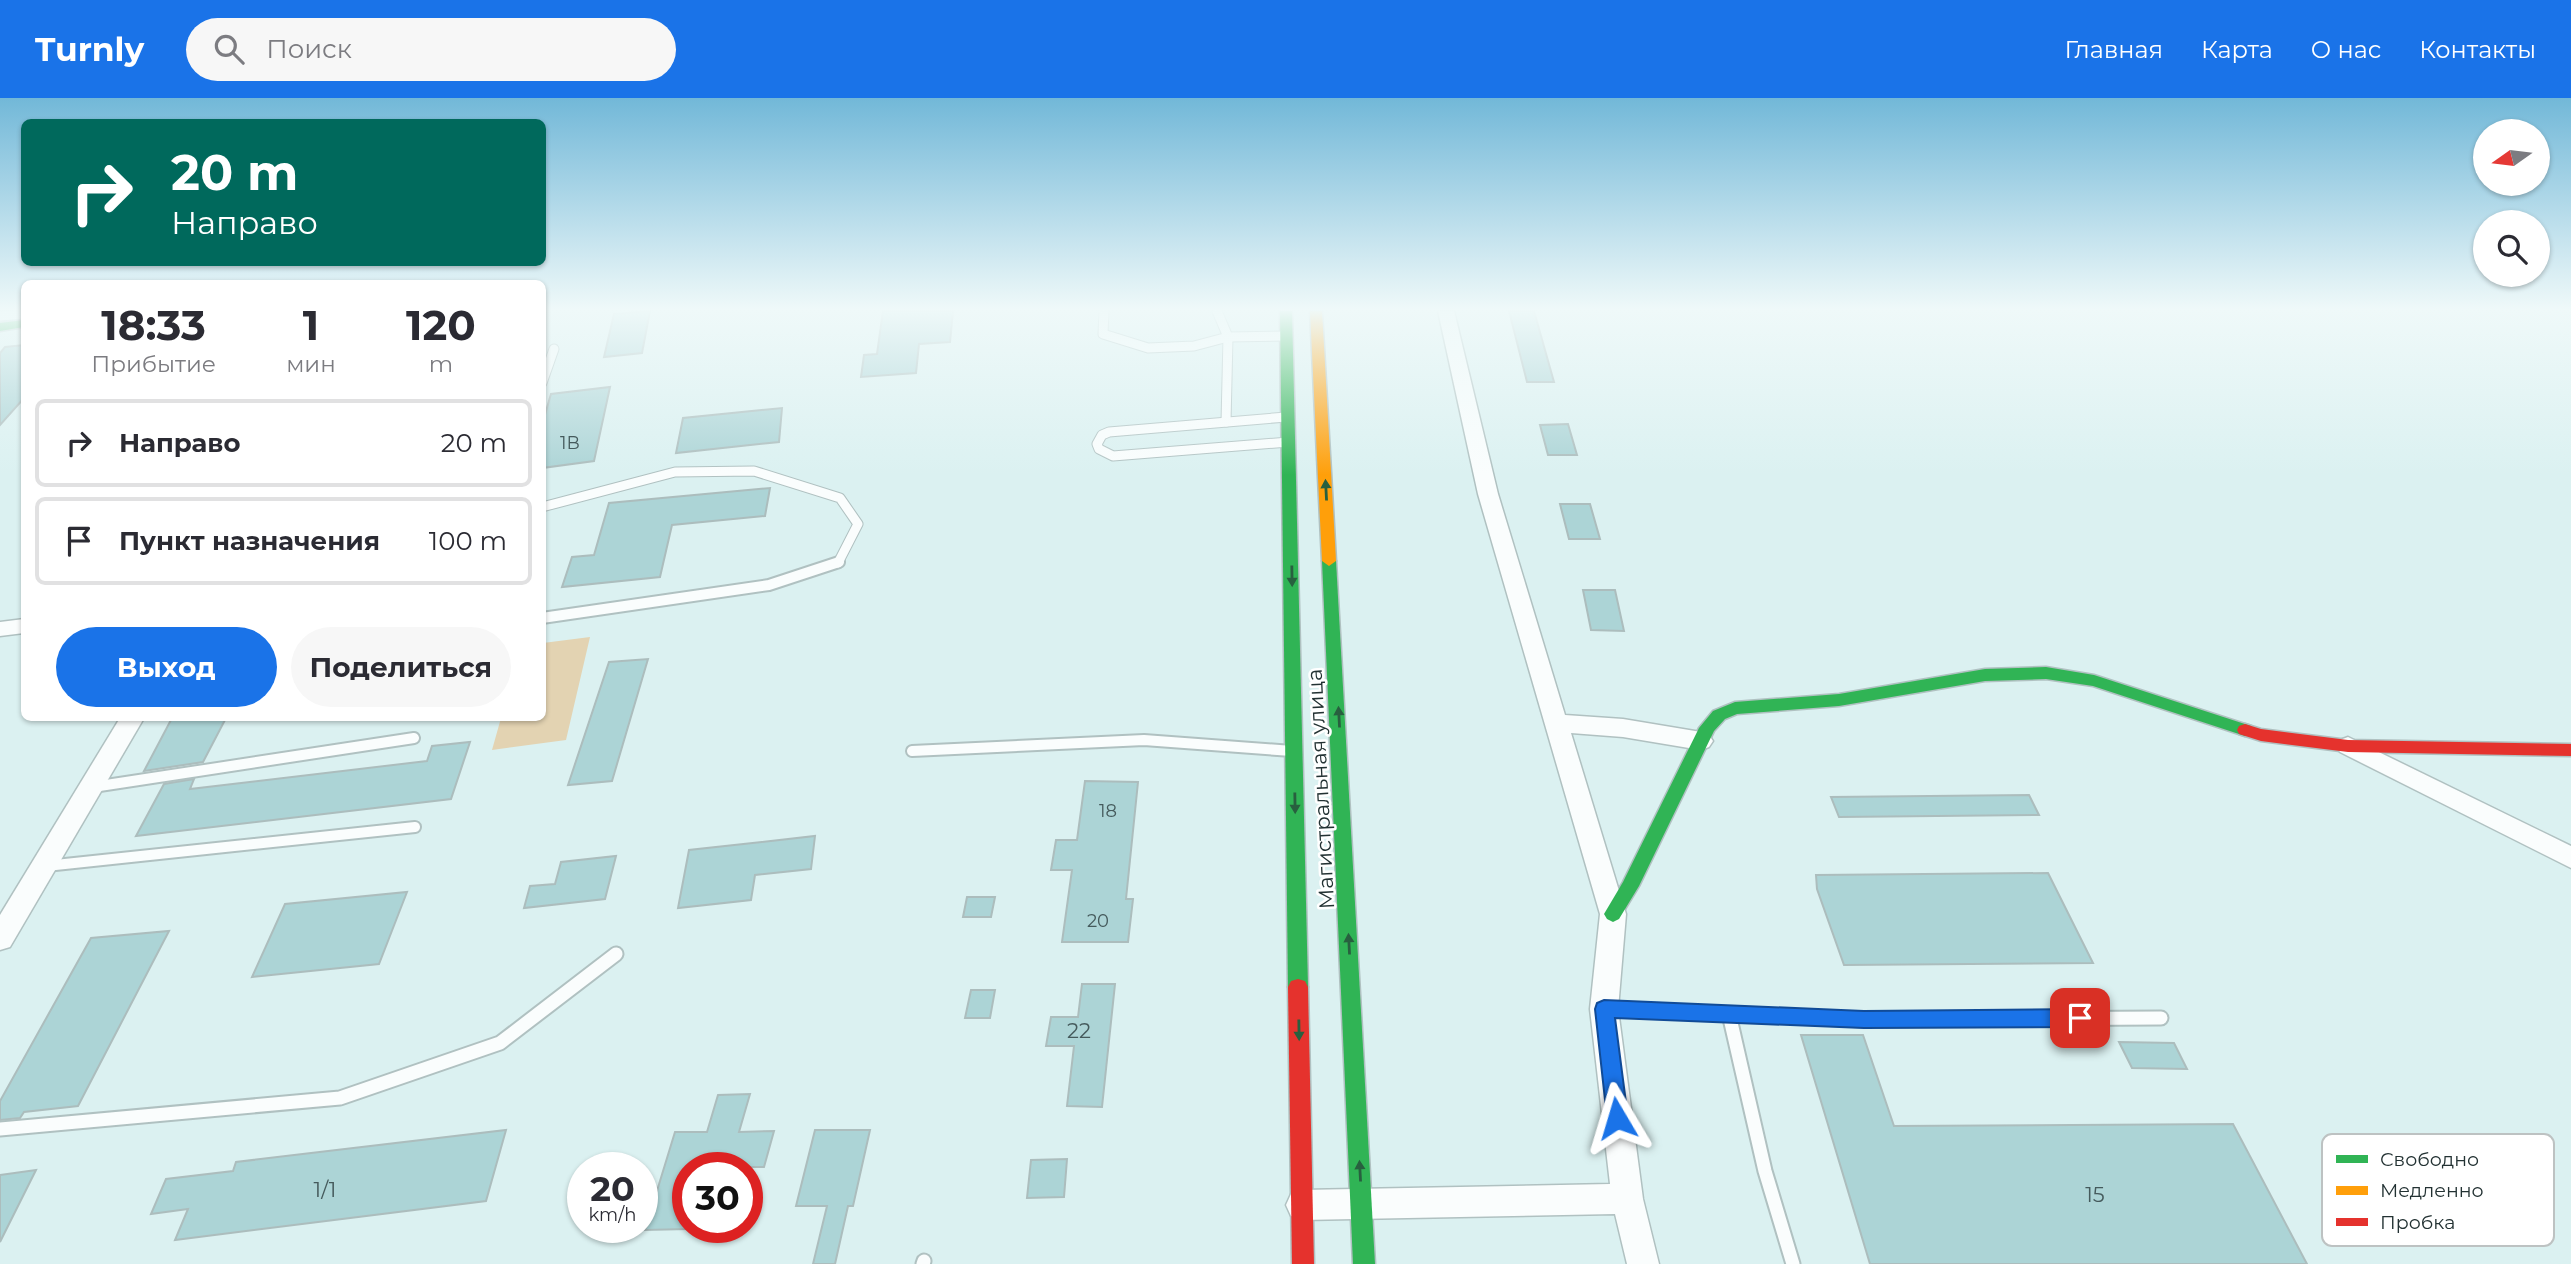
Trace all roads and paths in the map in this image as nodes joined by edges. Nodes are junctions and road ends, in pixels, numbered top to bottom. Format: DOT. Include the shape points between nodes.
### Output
graph roads {
  1 [pos="1227,365"];
  2 [pos="1287,365"];
  3 [pos="1320,365"];
  4 [pos="1458,365"];
  5 [pos="1289,417"];
  6 [pos="1226,422"];
  7 [pos="1290,442"];
  8 [pos="546,505"];
  9 [pos="546,617"];
  10 [pos="21,626"];
  11 [pos="0,629"];
  12 [pos="130,721"];
  13 [pos="1556,723"];
  14 [pos="414,738"];
  15 [pos="1701,741"];
  16 [pos="2348,746"];
  17 [pos="2571,750"];
  18 [pos="912,751"];
  19 [pos="1295,751"];
  20 [pos="90,788"];
  21 [pos="415,827"];
  22 [pos="2571,858"];
  23 [pos="43,866"];
  24 [pos="1613,914"];
  25 [pos="0,939"];
  26 [pos="616,954"];
  27 [pos="1604,1009"];
  28 [pos="1729,1014"];
  29 [pos="2161,1017"];
  30 [pos="0,1129"];
  31 [pos="1627,1199"];
  32 [pos="1361,1204"];
  33 [pos="1302,1205"];
  34 [pos="1303,1264"];
  35 [pos="1364,1264"];
  36 [pos="1643,1264"];
  37 [pos="1793,1264"];
  1 -- 6 [label="lane"];
  2 -- 5 [label="main road, Магистральная улица"];
  32 -- 3 [label="main road, Магистральная улица, one-way"];
  4 -- 13 [label="street" via="1488,494"];
  5 -- 6 [label="lane"];
  5 -- 7 [label="main road, Магистральная улица"];
  6 -- 7 [label="lane" via="1110,432 1097,444 1113,456"];
  7 -- 19 [label="main road, Магистральная улица, one-way"];
  8 -- 9 [label="lane" via="675,472 754,471 840,498 858,524 838,564 769,585"];
  10 -- 11 [label="street"];
  12 -- 20 [label="street"];
  13 -- 15 [label="street"];
  13 -- 24 [label="street"];
  14 -- 20 [label="lane"];
  15 -- 16 [label="main road" via="1719,715 1735,708 1839,700 1985,675 2046,673 2094,681 2261,735"];
  15 -- 24 [label="main road"];
  16 -- 17 [label="main road"];
  16 -- 22 [label="street"];
  18 -- 19 [label="lane" via="1144,740"];
  19 -- 33 [label="main road, Магистральная улица, one-way"];
  20 -- 23 [label="street"];
  21 -- 23 [label="lane"];
  23 -- 25 [label="street"];
  24 -- 27 [label="street"];
  26 -- 30 [label="lane" via="500,1043 340,1098"];
  27 -- 28 [label="lane"];
  27 -- 31 [label="street"];
  28 -- 29 [label="lane" via="1864,1020"];
  28 -- 37 [label="lane" via="1758,1145"];
  31 -- 32 [label="street"];
  31 -- 36 [label="street"];
  32 -- 33 [label="street"];
  32 -- 35 [label="main road, Магистральная улица"];
  33 -- 34 [label="main road, Магистральная улица"];
}
